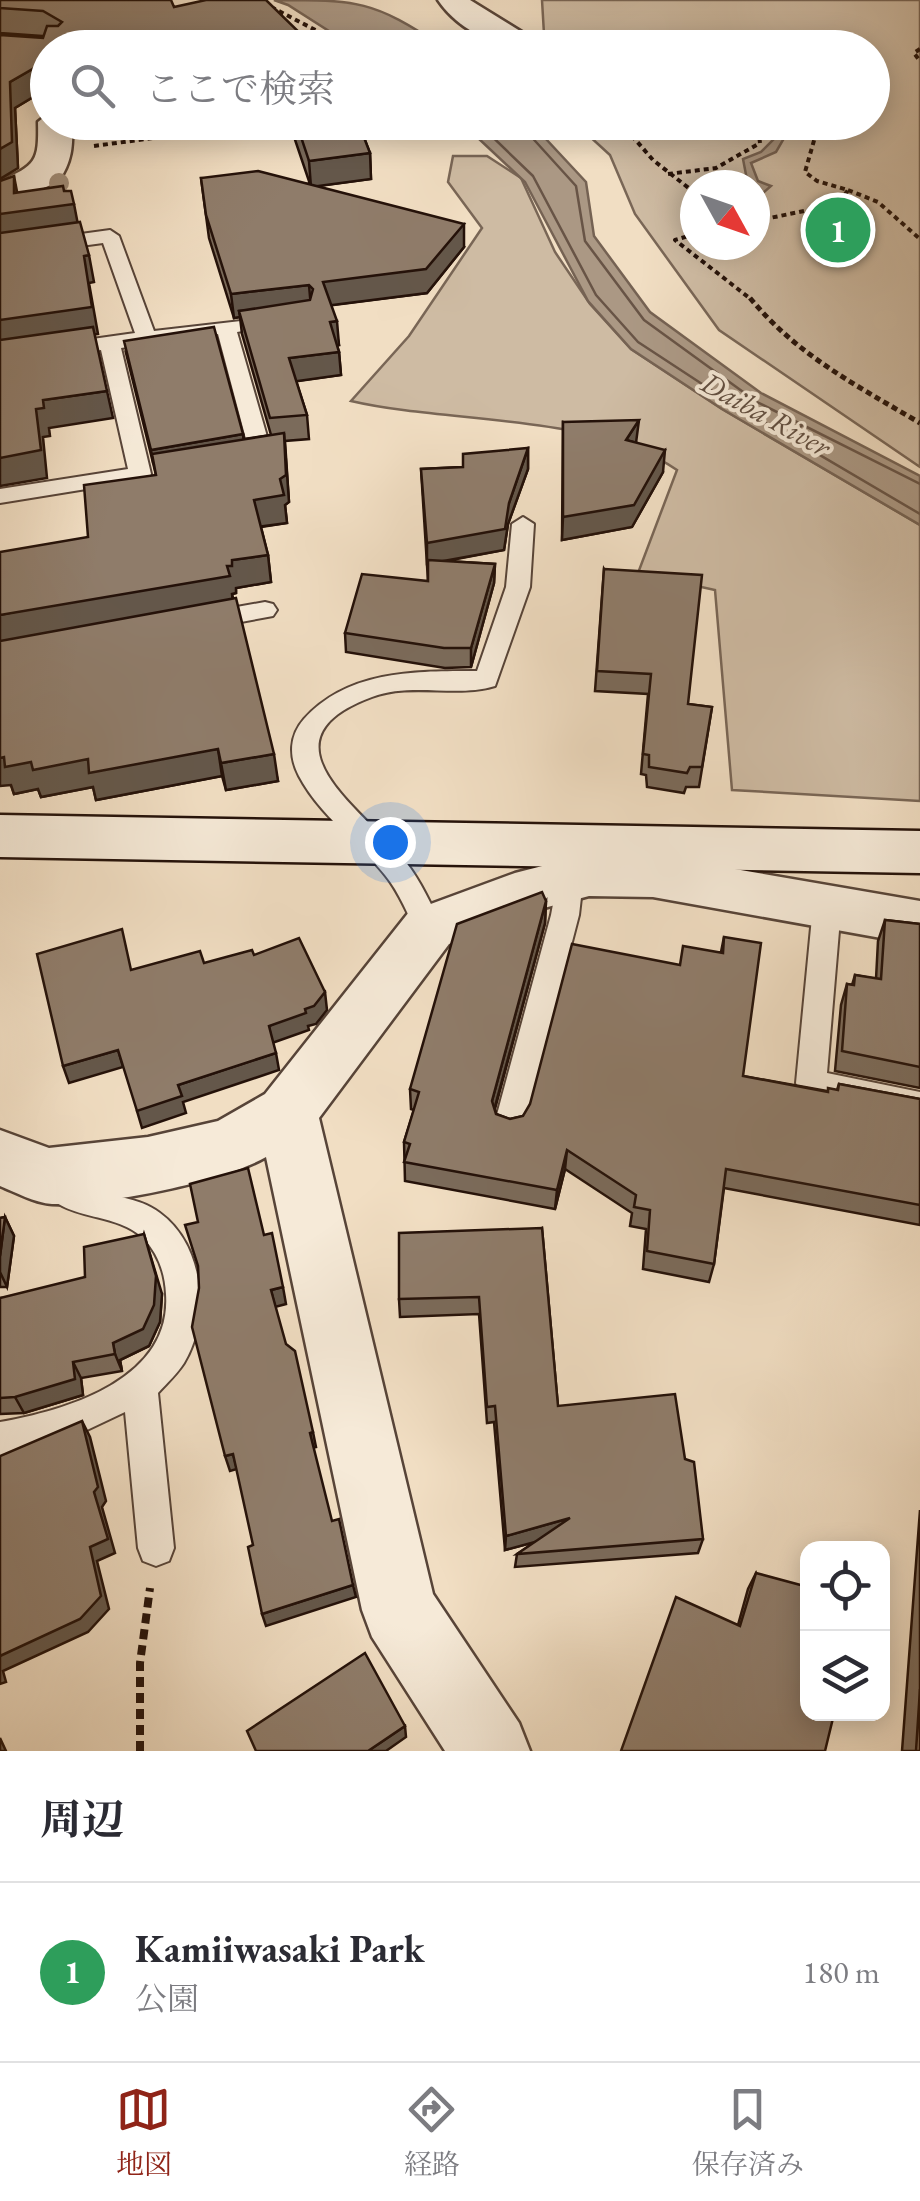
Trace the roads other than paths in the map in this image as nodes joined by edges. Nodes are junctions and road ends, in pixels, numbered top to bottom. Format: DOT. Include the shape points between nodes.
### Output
graph roads {
  1 [pos="454,0"];
  2 [pos="505,30"];
  3 [pos="55,140"];
  4 [pos="0,194"];
  5 [pos="0,252"];
  6 [pos="304,316"];
  7 [pos="226,328"];
  8 [pos="146,339"];
  9 [pos="109,342"];
  10 [pos="0,358"];
  11 [pos="261,454"];
  12 [pos="0,496"];
  13 [pos="523,524"];
  14 [pos="265,610"];
  15 [pos="170,626"];
  16 [pos="0,836"];
  17 [pos="370,842"];
  18 [pos="920,852"];
  19 [pos="569,880"];
  20 [pos="827,907"];
  21 [pos="920,924"];
  22 [pos="428,928"];
  23 [pos="920,1105"];
  24 [pos="287,1114"];
  25 [pos="510,1122"];
  26 [pos="24,1167"];
  27 [pos="140,1387"];
  28 [pos="0,1439"];
  29 [pos="156,1548"];
  30 [pos="492,1751"];
  1 -- 2 [label="street"];
  3 -- 4 [label="street" via="45,174"];
  5 -- 8 [label="lane" via="110,236"];
  6 -- 7 [label="lane"];
  7 -- 8 [label="lane"];
  7 -- 11 [label="lane"];
  8 -- 9 [label="lane"];
  9 -- 10 [label="lane"];
  9 -- 12 [label="lane" via="149,472"];
  13 -- 17 [label="lane" via="518,587 486,680 380,684 328,709 304,736 302,750 324,796"];
  14 -- 15 [label="lane"];
  16 -- 17 [label="street"];
  17 -- 18 [label="street"];
  17 -- 22 [label="lane" via="394,866"];
  19 -- 20 [label="street" via="653,876"];
  19 -- 22 [label="street"];
  19 -- 25 [label="lane" via="566,915"];
  20 -- 21 [label="street"];
  20 -- 23 [label="lane" via="811,1083"];
  22 -- 24 [label="street"];
  24 -- 26 [label="street" via="231,1145 148,1165"];
  24 -- 30 [label="street" via="399,1610"];
  26 -- 27 [label="lane" via="78,1202 142,1218 162,1230 175,1251 182,1291 174,1348"];
  27 -- 28 [label="lane" via="51,1430"];
  27 -- 29 [label="lane"];
}
